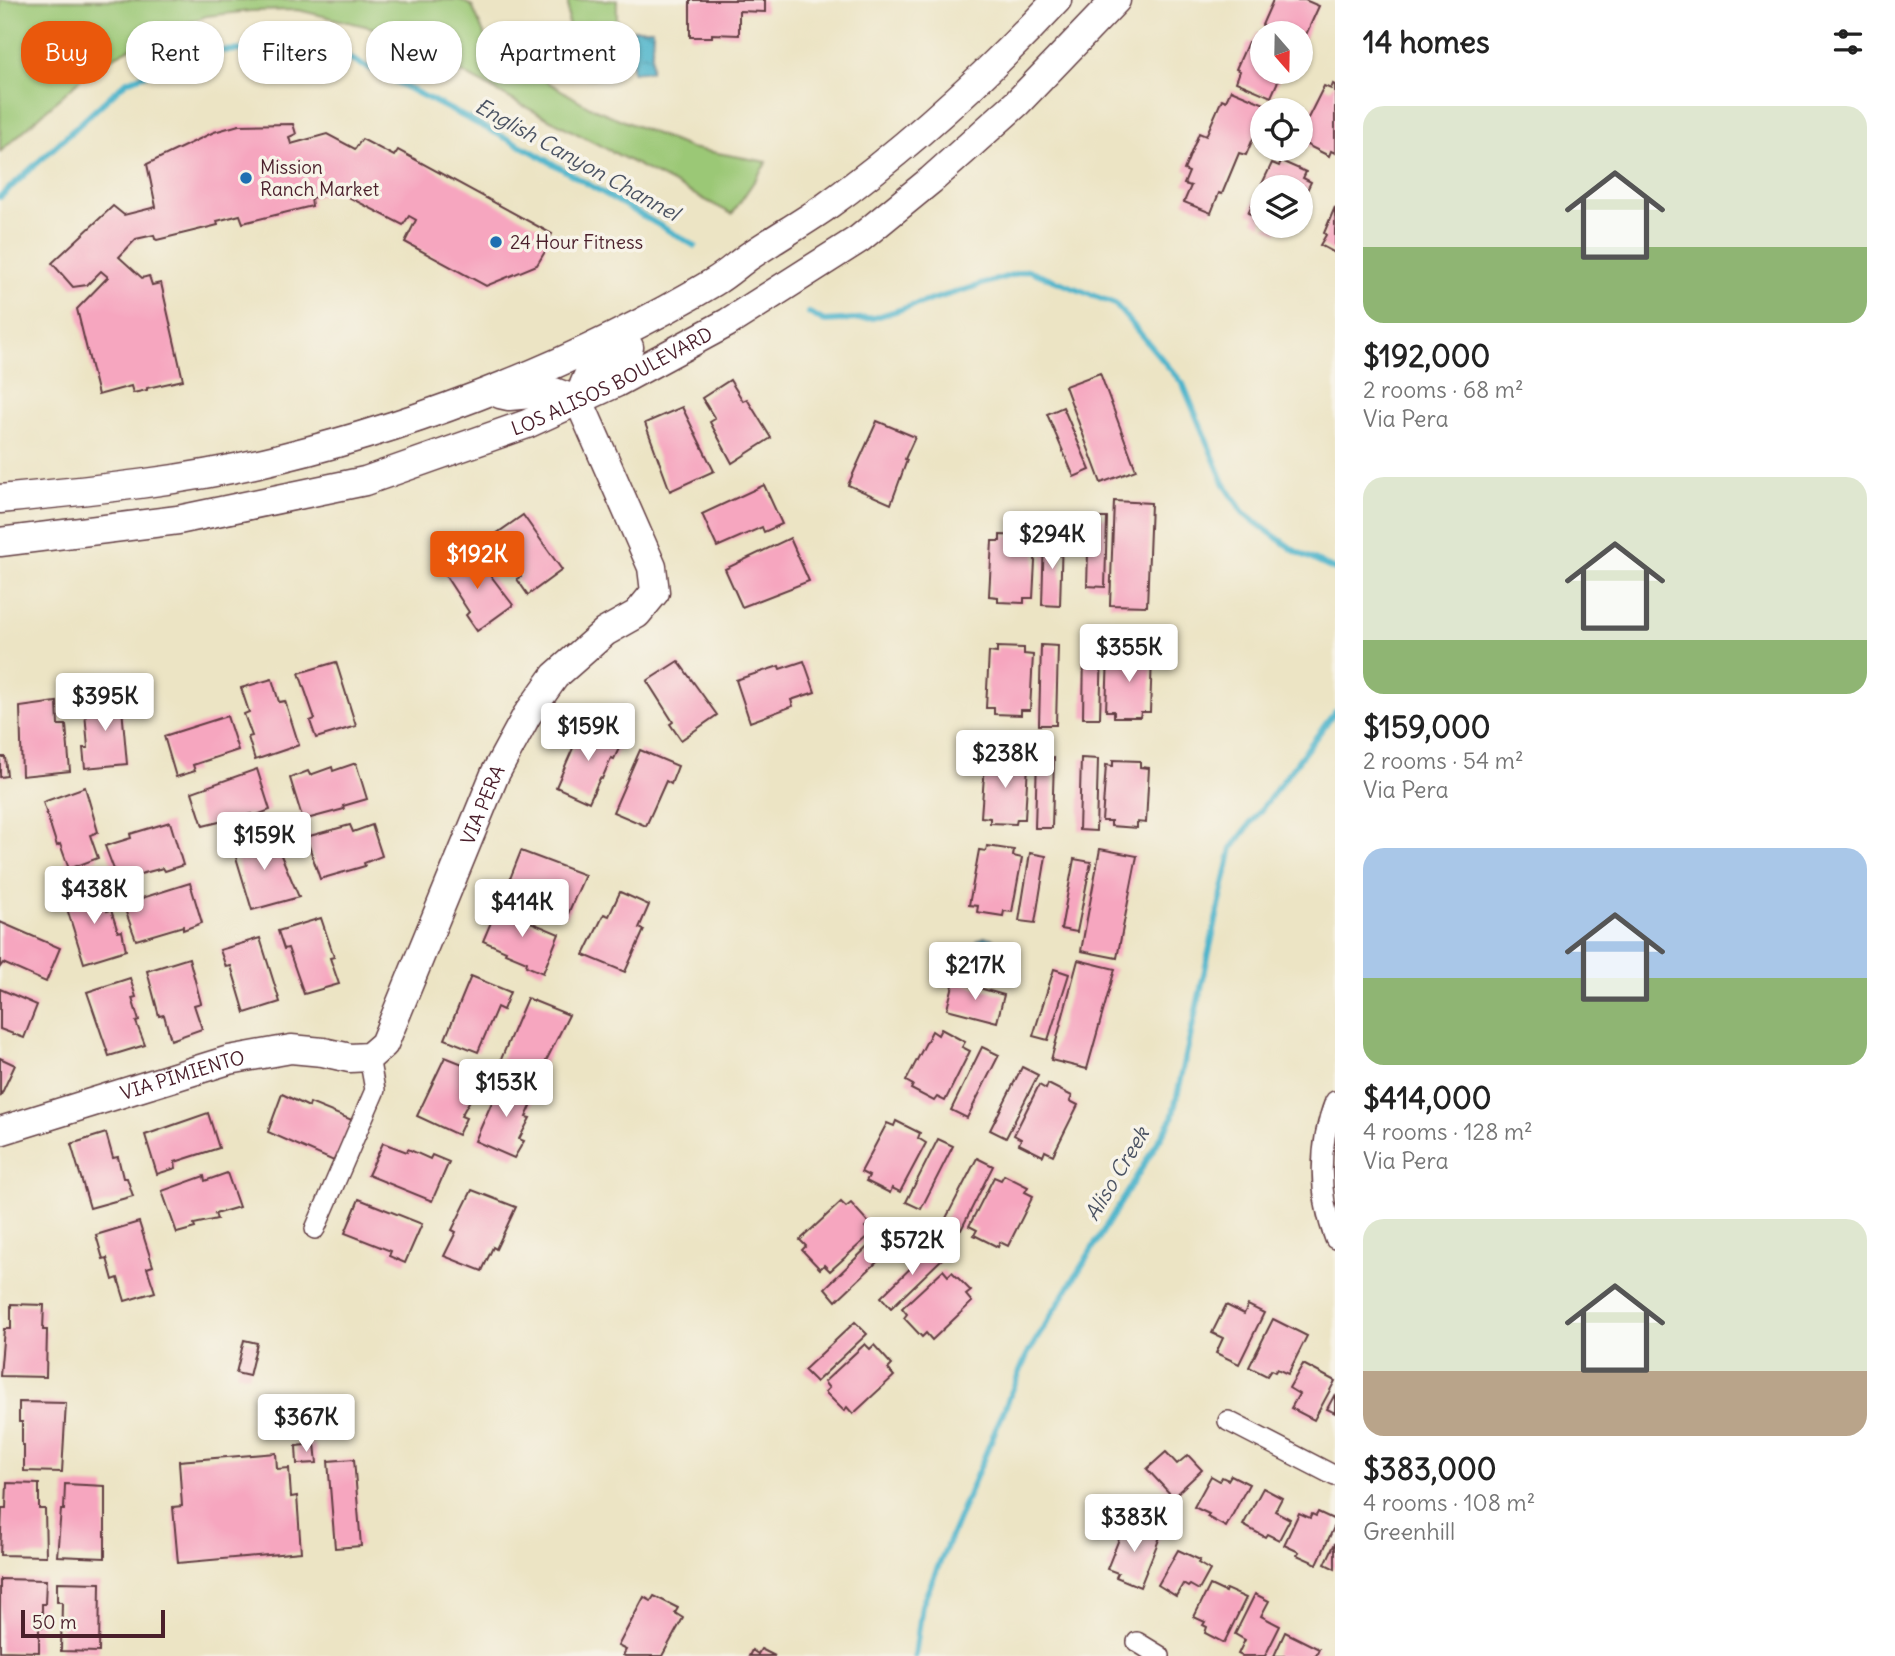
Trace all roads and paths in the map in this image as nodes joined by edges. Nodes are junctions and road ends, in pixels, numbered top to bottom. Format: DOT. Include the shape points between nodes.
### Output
graph roads {
  1 [pos="1057,0"];
  2 [pos="1116,0"];
  3 [pos="715,281"];
  4 [pos="488,391"];
  5 [pos="579,401"];
  6 [pos="0,499"];
  7 [pos="0,542"];
  8 [pos="369,1057"];
  9 [pos="1335,1101"];
  10 [pos="0,1131"];
  11 [pos="315,1229"];
  12 [pos="1335,1239"];
  13 [pos="1228,1420"];
  14 [pos="1335,1476"];
  15 [pos="1137,1642"];
  16 [pos="1160,1656"];
  1 -- 3 [label="main road, LOS ALISOS BOULEVARD" via="988,71 896,152"];
  2 -- 5 [label="main road, LOS ALISOS BOULEVARD" via="966,150 859,239 670,356"];
  3 -- 4 [label="main road, LOS ALISOS BOULEVARD" via="591,346"];
  3 -- 5 [label="main road" via="703,303 678,321 597,364 585,378"];
  4 -- 5 [label="main road" via="509,396 554,392"];
  4 -- 6 [label="main road, LOS ALISOS BOULEVARD" via="382,429 254,464 122,486"];
  5 -- 7 [label="main road, LOS ALISOS BOULEVARD" via="365,481 178,520"];
  5 -- 8 [label="main road, VIA PERA" via="652,567 655,592 637,614 604,632 555,676 527,715 495,774 384,1044"];
  8 -- 10 [label="main road, VIA PIMIENTO" via="291,1049 229,1060"];
  8 -- 11 [label="street" via="375,1090"];
  9 -- 12 [label="street" via="1322,1155 1324,1194"];
  13 -- 14 [label="street"];
  15 -- 16 [label="street"];
}
